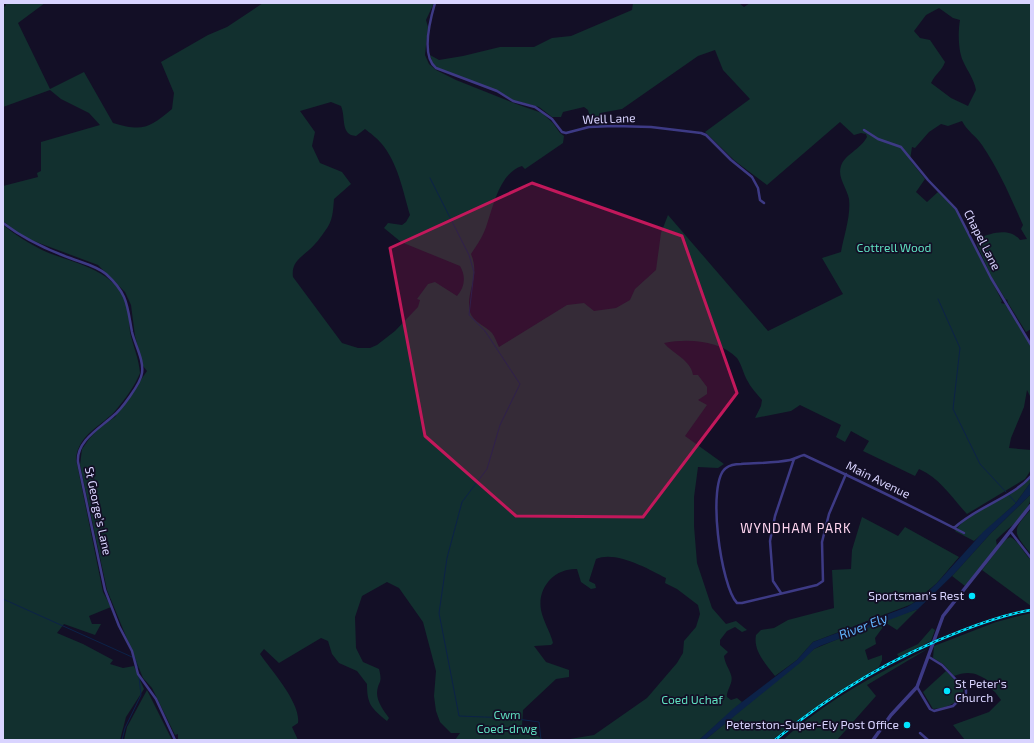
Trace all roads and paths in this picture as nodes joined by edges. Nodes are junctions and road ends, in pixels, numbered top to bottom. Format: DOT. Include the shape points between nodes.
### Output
graph roads {
  1 [pos="435,3"];
  2 [pos="864,130"];
  3 [pos="764,203"];
  4 [pos="3,223"];
  5 [pos="1031,345"];
  6 [pos="794,459"];
  7 [pos="846,474"];
  8 [pos="1031,476"];
  9 [pos="1031,505"];
  10 [pos="954,528"];
  11 [pos="1010,531"];
  12 [pos="964,533"];
  13 [pos="1031,558"];
  14 [pos="781,592"];
  15 [pos="929,657"];
  16 [pos="917,687"];
  17 [pos="920,733"];
  18 [pos="175,740"];
  19 [pos="873,740"];
  20 [pos="928,740"];
  1 -- 3 [label="street, Well Lane" via="430,19 427,51 431,64 436,68 496,91 513,101 536,107 566,133 589,127 651,126 706,135 752,177 758,188 760,200"];
  2 -- 5 [label="street, Chapel Lane" via="878,139 900,147 956,209 991,278"];
  4 -- 18 [label="street, St George's Lane" via="31,242 97,268 119,287 127,300 132,333 142,366 141,378 117,412 91,435 81,449 78,462 105,590 132,651 138,674 156,699"];
  6 -- 7 [label="street, Main Avenue" via="804,455"];
  6 -- 14 [label="street" via="775,516 770,540 773,581"];
  6 -- 14 [label="street, Main Avenue" via="731,465 722,472 718,486 717,533 731,596 742,603"];
  7 -- 10 [label="street, Main Avenue"];
  7 -- 14 [label="street" via="829,514 822,542 823,581 817,585"];
  8 -- 10 [label="street" via="1019,486 974,512"];
  9 -- 11 [label="street"];
  10 -- 12 [label="street, Main Avenue"];
  11 -- 13 [label="street"];
  11 -- 15 [label="street" via="943,616"];
  15 -- 16 [label="street"];
  15 -- 16 [label="street" via="942,665 966,693 953,706 934,711 930,709"];
  16 -- 19 [label="street" via="891,715"];
  17 -- 20 [label="street"];
}
